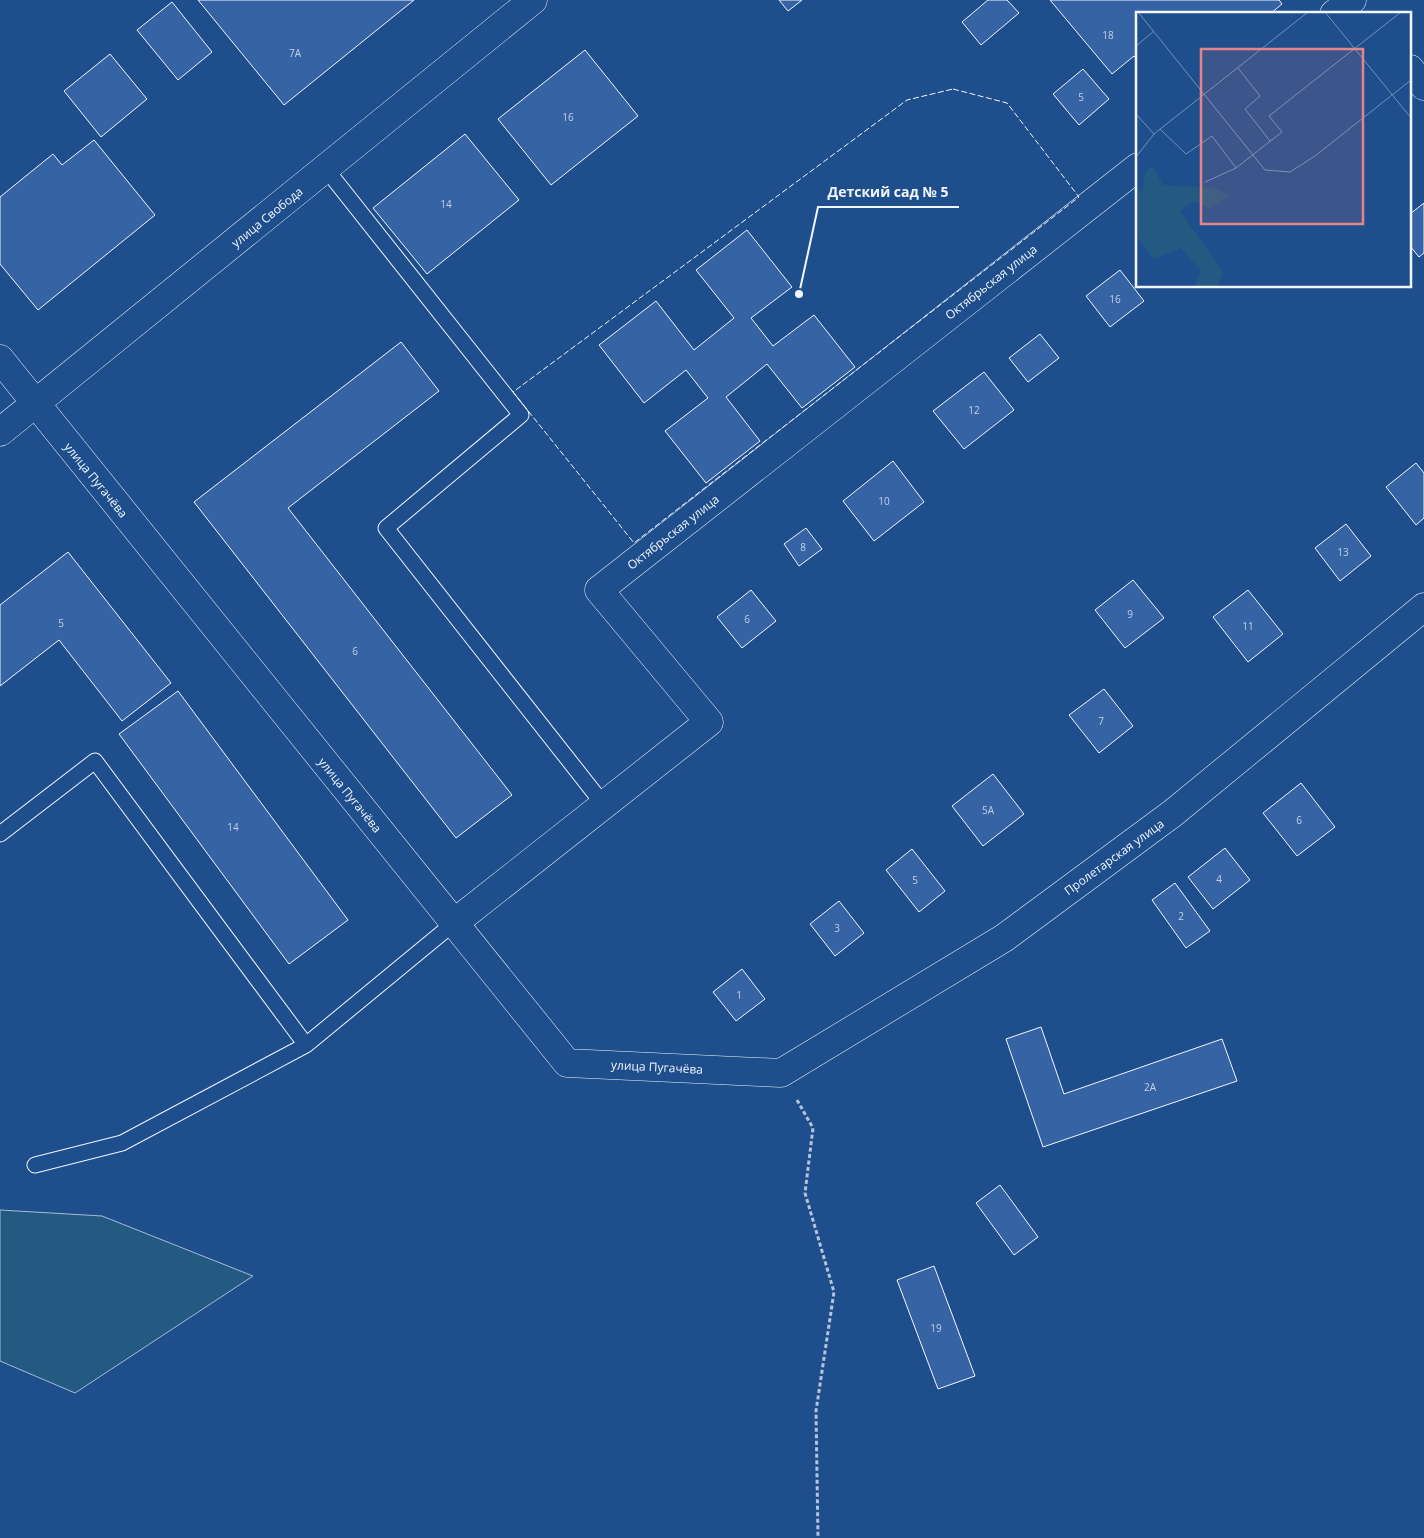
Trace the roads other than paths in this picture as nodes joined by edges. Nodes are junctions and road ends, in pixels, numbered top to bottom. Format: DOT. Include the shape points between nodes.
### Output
graph roads {
  1 [pos="533,0"];
  2 [pos="1354,0"];
  3 [pos="1337,12"];
  4 [pos="1364,12"];
  5 [pos="1412,71"];
  6 [pos="1424,86"];
  7 [pos="326,169"];
  8 [pos="1136,169"];
  9 [pos="0,359"];
  10 [pos="36,405"];
  11 [pos="0,432"];
  12 [pos="1424,607"];
  13 [pos="604,805"];
  14 [pos="0,834"];
  15 [pos="454,923"];
  16 [pos="306,1045"];
  17 [pos="781,1073"];
  18 [pos="35,1165"];
  1 -- 7 [label="street, улица Свобода"];
  2 -- 3 [label="street"];
  2 -- 4 [label="street"];
  5 -- 6 [label="street"];
  7 -- 10 [label="street, улица Свобода"];
  7 -- 13 [label="lane" via="521,415 386,528"];
  8 -- 13 [label="street, Октябрьская улица" via="599,590 709,722"];
  9 -- 10 [label="street, улица Пугачёва"];
  10 -- 11 [label="street, улица Свобода"];
  10 -- 15 [label="street, улица Пугачёва"];
  12 -- 17 [label="street, Пролетарская улица" via="1173,813 1004,938"];
  13 -- 15 [label="street, Октябрьская улица"];
  14 -- 16 [label="lane" via="94,761"];
  15 -- 16 [label="lane"];
  15 -- 17 [label="street, улица Пугачёва" via="567,1063"];
  16 -- 18 [label="lane" via="122,1143"];
}
